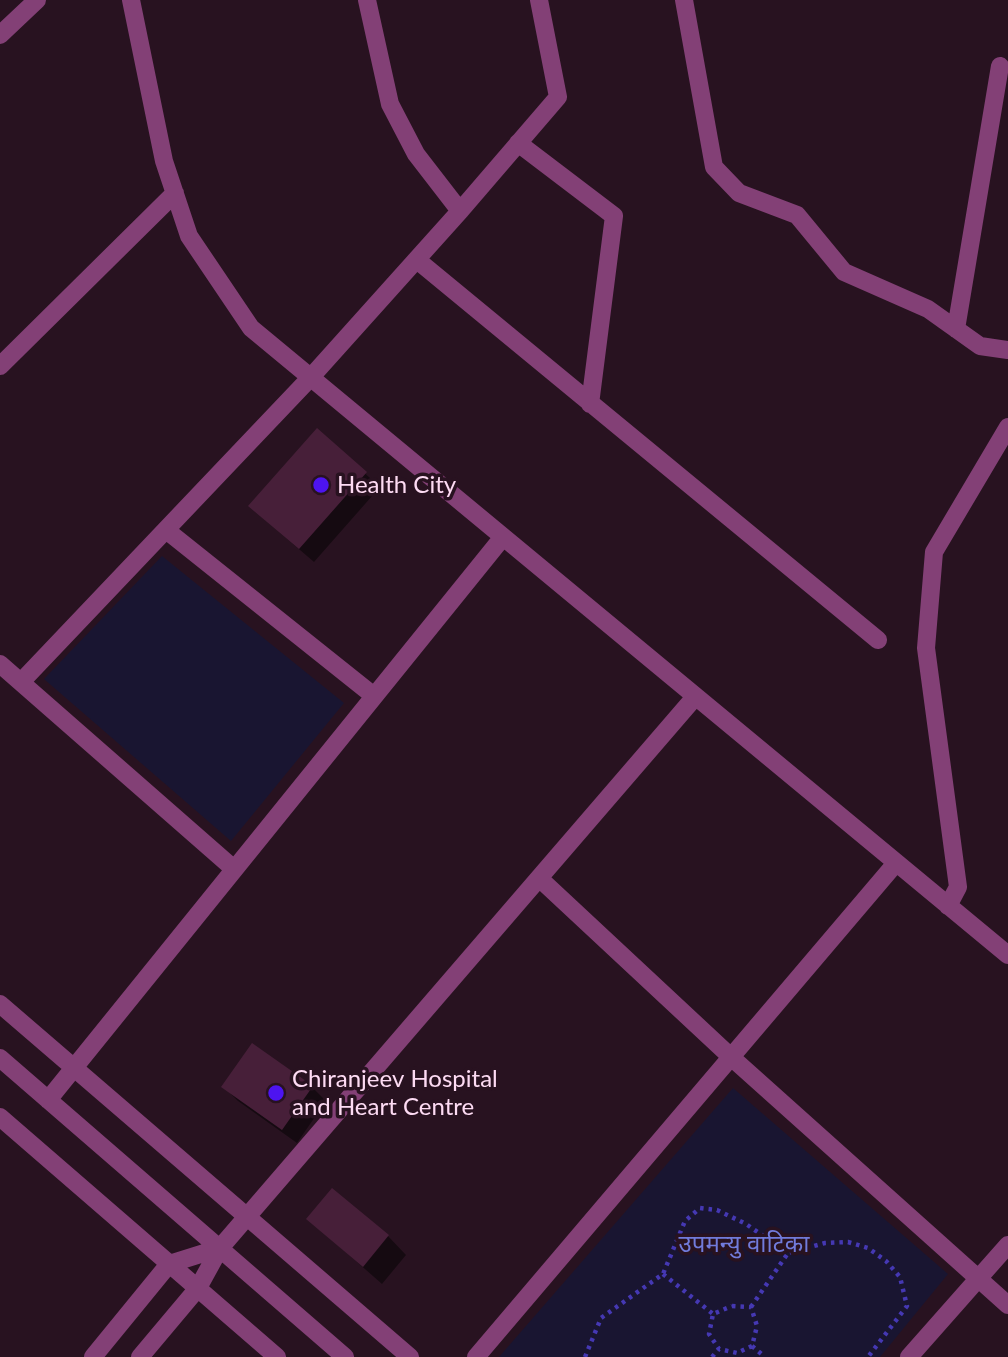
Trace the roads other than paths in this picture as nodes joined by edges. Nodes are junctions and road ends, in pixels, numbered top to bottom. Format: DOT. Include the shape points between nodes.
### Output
graph roads {
  1 [pos="37,0"];
  2 [pos="131,0"];
  3 [pos="367,0"];
  4 [pos="539,0"];
  5 [pos="684,0"];
  6 [pos="0,35"];
  7 [pos="1000,66"];
  8 [pos="990,128"];
  9 [pos="1008,131"];
  10 [pos="518,143"];
  11 [pos="175,194"];
  12 [pos="460,211"];
  13 [pos="417,260"];
  14 [pos="956,329"];
  15 [pos="1008,350"];
  16 [pos="0,366"];
  17 [pos="311,377"];
  18 [pos="590,404"];
  19 [pos="1008,428"];
  20 [pos="166,530"];
  21 [pos="503,537"];
  22 [pos="878,640"];
  23 [pos="0,664"];
  24 [pos="21,682"];
  25 [pos="374,696"];
  26 [pos="695,697"];
  27 [pos="896,863"];
  28 [pos="234,869"];
  29 [pos="539,878"];
  30 [pos="948,906"];
  31 [pos="1008,955"];
  32 [pos="0,1004"];
  33 [pos="731,1057"];
  34 [pos="0,1058"];
  35 [pos="74,1068"];
  36 [pos="48,1100"];
  37 [pos="0,1117"];
  38 [pos="247,1217"];
  39 [pos="1008,1245"];
  40 [pos="220,1248"];
  41 [pos="169,1264"];
  42 [pos="978,1278"];
  43 [pos="198,1288"];
  44 [pos="1008,1305"];
  45 [pos="93,1357"];
  46 [pos="140,1357"];
  47 [pos="277,1357"];
  48 [pos="345,1357"];
  49 [pos="410,1357"];
  50 [pos="476,1357"];
  51 [pos="909,1357"];
  1 -- 6 [label="street"];
  2 -- 11 [label="street"];
  3 -- 12 [label="street" via="390,104 416,154"];
  4 -- 10 [label="street" via="558,97"];
  5 -- 14 [label="street" via="714,167 739,193 797,215 844,272 928,309"];
  7 -- 8 [label="street"];
  8 -- 9 [label="street"];
  8 -- 14 [label="street"];
  10 -- 12 [label="street"];
  10 -- 18 [label="street" via="614,216"];
  11 -- 16 [label="street"];
  11 -- 17 [label="street" via="189,236 251,328"];
  12 -- 13 [label="street"];
  13 -- 17 [label="street"];
  13 -- 18 [label="street"];
  14 -- 15 [label="street" via="979,346"];
  17 -- 20 [label="street"];
  17 -- 21 [label="street"];
  18 -- 22 [label="street"];
  19 -- 30 [label="street" via="934,552 926,648 958,887"];
  20 -- 24 [label="street"];
  20 -- 25 [label="street"];
  21 -- 25 [label="street"];
  21 -- 26 [label="street"];
  23 -- 24 [label="street"];
  24 -- 28 [label="street"];
  25 -- 28 [label="street"];
  26 -- 27 [label="street"];
  26 -- 29 [label="street"];
  27 -- 30 [label="street"];
  27 -- 33 [label="street"];
  28 -- 35 [label="street"];
  29 -- 33 [label="street"];
  29 -- 38 [label="street"];
  30 -- 31 [label="street"];
  32 -- 35 [label="street"];
  33 -- 42 [label="street"];
  33 -- 50 [label="street"];
  34 -- 36 [label="street"];
  35 -- 36 [label="street"];
  35 -- 38 [label="street"];
  36 -- 40 [label="street"];
  37 -- 41 [label="street"];
  38 -- 40 [label="street"];
  38 -- 49 [label="street"];
  39 -- 42 [label="street"];
  40 -- 41 [label="street"];
  40 -- 43 [label="street"];
  40 -- 48 [label="street"];
  41 -- 43 [label="street"];
  41 -- 45 [label="street"];
  42 -- 44 [label="street"];
  42 -- 51 [label="street"];
  43 -- 46 [label="street"];
  43 -- 47 [label="street"];
}
